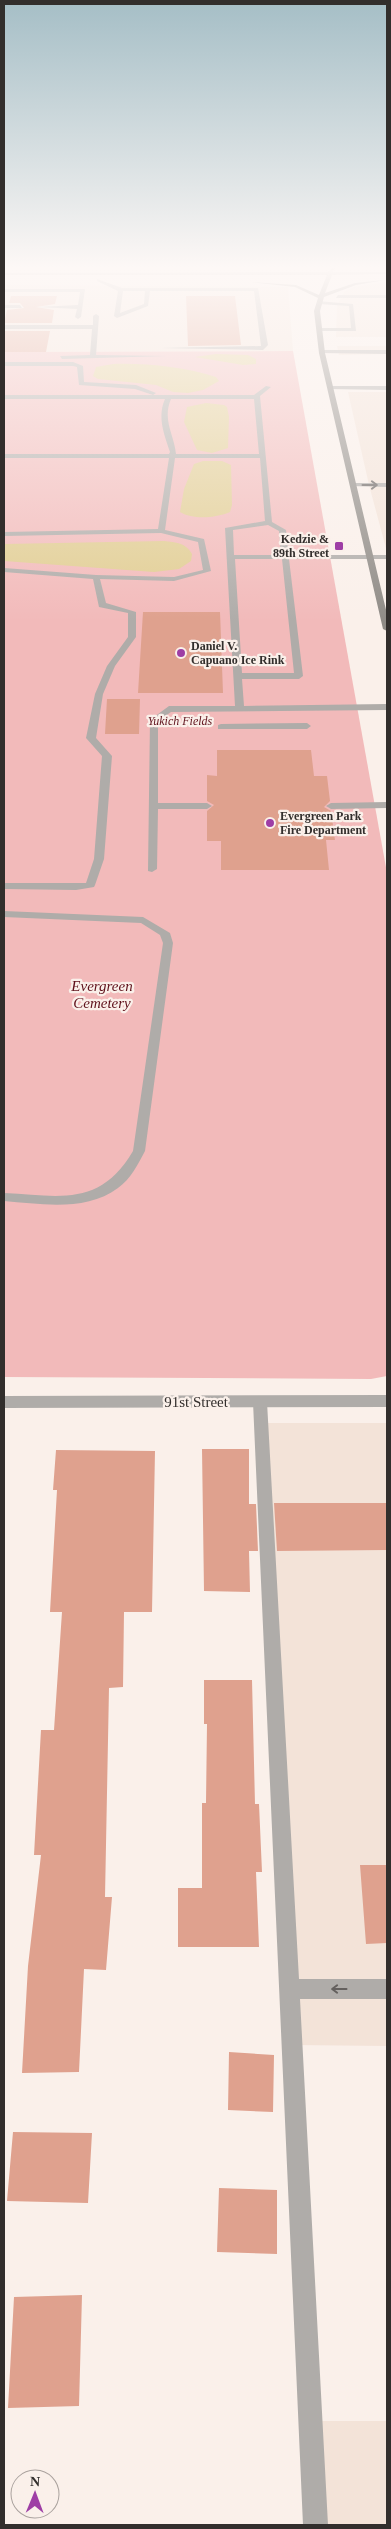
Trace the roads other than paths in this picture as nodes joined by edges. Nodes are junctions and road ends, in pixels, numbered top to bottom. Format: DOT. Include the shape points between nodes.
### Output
graph roads {
  1 [pos="109,386"];
  2 [pos="268,387"];
  3 [pos="330,388"];
  4 [pos="387,388"];
  5 [pos="4,397"];
  6 [pos="169,397"];
  7 [pos="257,397"];
  8 [pos="4,456"];
  9 [pos="172,456"];
  10 [pos="263,456"];
  11 [pos="352,485"];
  12 [pos="387,485"];
  13 [pos="269,523"];
  14 [pos="161,531"];
  15 [pos="4,534"];
  16 [pos="231,557"];
  17 [pos="285,557"];
  18 [pos="370,557"];
  19 [pos="387,557"];
  20 [pos="4,570"];
  21 [pos="96,577"];
  22 [pos="387,629"];
  23 [pos="238,676"];
  24 [pos="387,707"];
  25 [pos="240,708"];
  26 [pos="261,708"];
  27 [pos="307,726"];
  28 [pos="221,727"];
  29 [pos="262,727"];
  30 [pos="387,805"];
  31 [pos="152,806"];
  32 [pos="207,806"];
  33 [pos="331,806"];
  34 [pos="152,869"];
  35 [pos="4,886"];
  36 [pos="4,914"];
  37 [pos="4,1197"];
  38 [pos="387,1401"];
  39 [pos="4,1402"];
  40 [pos="260,1402"];
  41 [pos="290,1989"];
  42 [pos="387,1990"];
  43 [pos="316,2525"];
  1 -- 6 [label="street" via="136,388"];
  2 -- 7 [label="street"];
  3 -- 4 [label="street"];
  3 -- 11 [label="main road"];
  5 -- 6 [label="street"];
  6 -- 7 [label="street"];
  6 -- 9 [label="street" via="164,408 164,425 171,442"];
  7 -- 10 [label="street"];
  8 -- 9 [label="street"];
  9 -- 10 [label="street"];
  9 -- 14 [label="street"];
  10 -- 13 [label="street"];
  11 -- 12 [label="street, one-way"];
  11 -- 18 [label="main road"];
  13 -- 16 [label="street" via="229,528"];
  13 -- 17 [label="street" via="282,530"];
  14 -- 15 [label="street"];
  14 -- 21 [label="street" via="201,541 208,571 174,579"];
  16 -- 17 [label="street"];
  16 -- 23 [label="street"];
  17 -- 18 [label="street"];
  17 -- 23 [label="street" via="299,676"];
  18 -- 19 [label="street"];
  18 -- 22 [label="main road"];
  20 -- 21 [label="street"];
  21 -- 35 [label="street" via="102,605 132,612 132,637 111,666 99,694 92,723 91,738 107,756 99,859 90,885"];
  23 -- 25 [label="street"];
  24 -- 26 [label="street"];
  25 -- 26 [label="street"];
  25 -- 31 [label="street" via="169,708 154,720"];
  26 -- 29 [label="street"];
  27 -- 29 [label="street"];
  28 -- 29 [label="street"];
  30 -- 33 [label="street"];
  31 -- 32 [label="street"];
  31 -- 34 [label="street"];
  36 -- 37 [label="street" via="143,920 164,932 168,943 138,1151 130,1170 118,1183 100,1194 51,1199"];
  38 -- 40 [label="street, 91st Street"];
  39 -- 40 [label="street, 91st Street"];
  40 -- 41 [label="street"];
  42 -- 41 [label="street, one-way"];
  41 -- 43 [label="street"];
}
